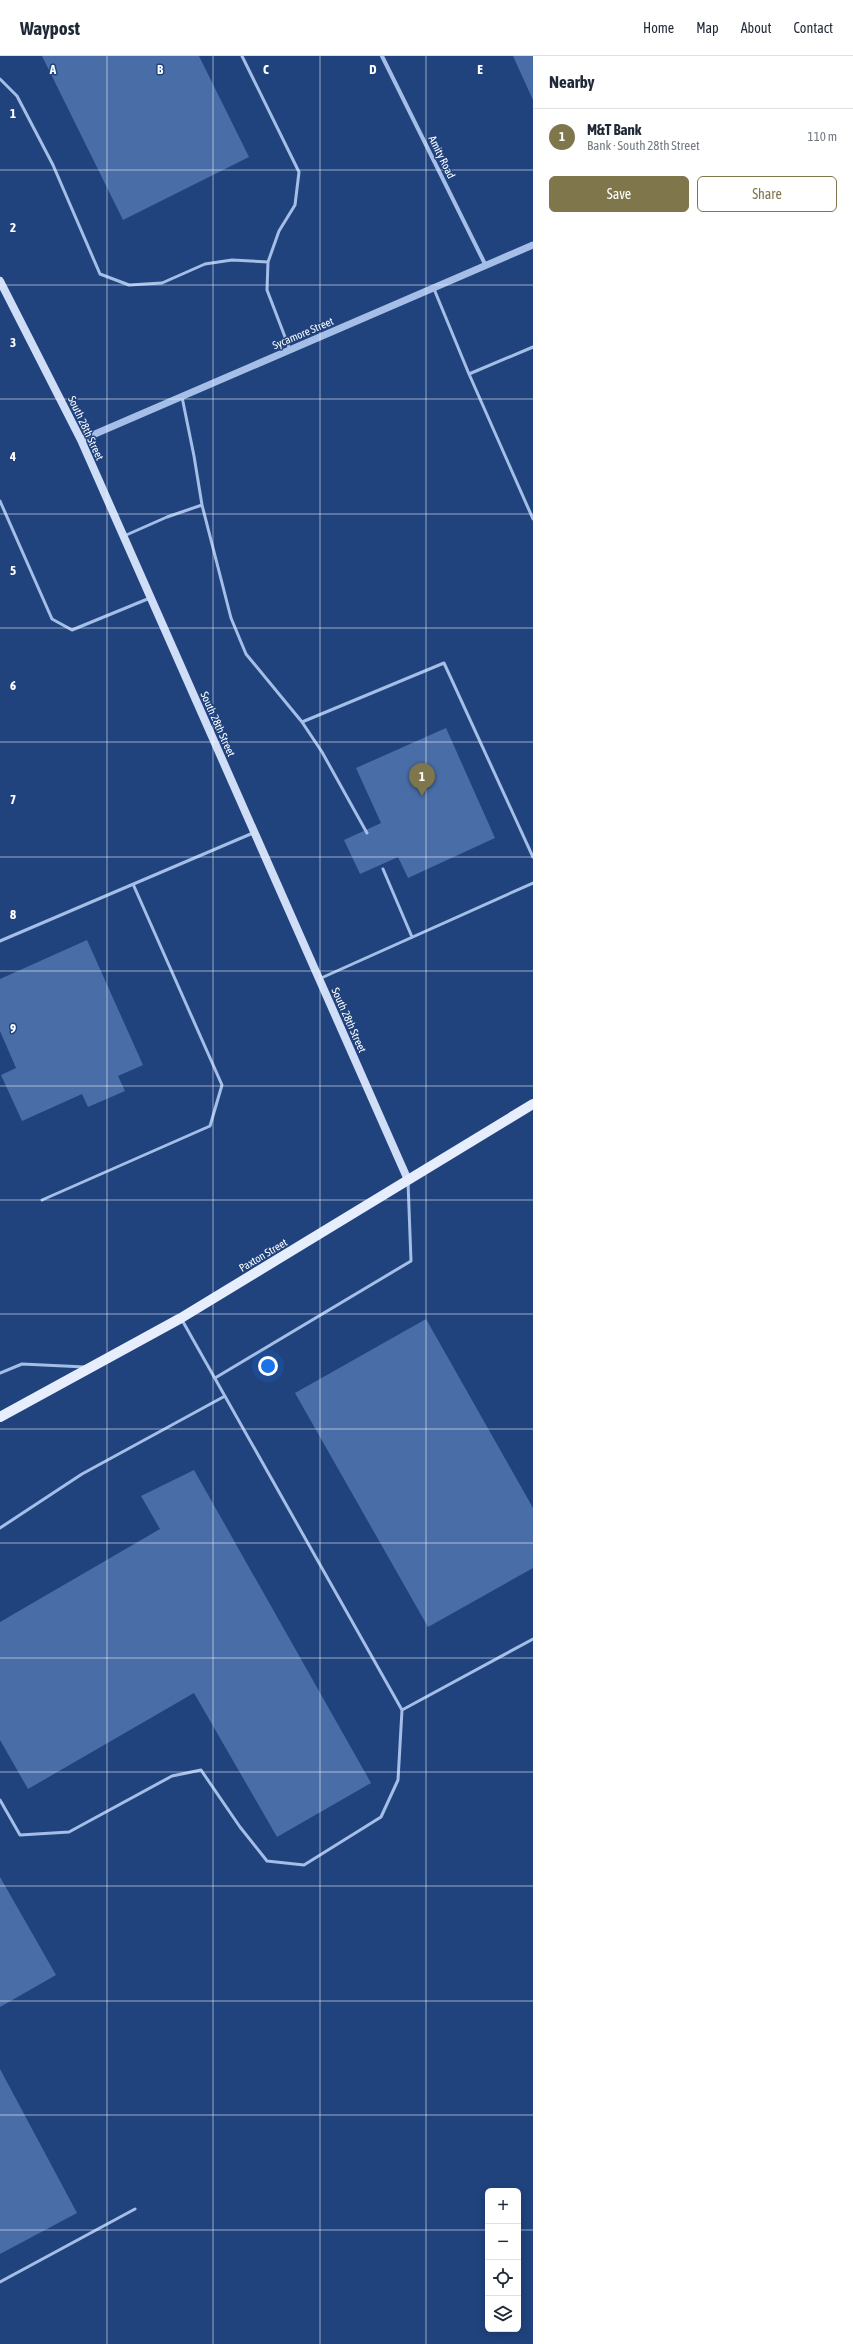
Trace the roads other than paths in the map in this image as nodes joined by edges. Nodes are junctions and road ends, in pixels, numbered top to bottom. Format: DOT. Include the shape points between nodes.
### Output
graph roads {
  1 [pos="242,56"];
  2 [pos="382,56"];
  3 [pos="0,79"];
  4 [pos="533,245"];
  5 [pos="268,262"];
  6 [pos="486,266"];
  7 [pos="0,280"];
  8 [pos="434,289"];
  9 [pos="533,346"];
  10 [pos="290,350"];
  11 [pos="469,374"];
  12 [pos="182,397"];
  13 [pos="81,440"];
  14 [pos="0,501"];
  15 [pos="202,505"];
  16 [pos="533,519"];
  17 [pos="124,536"];
  18 [pos="150,598"];
  19 [pos="302,722"];
  20 [pos="254,832"];
  21 [pos="367,833"];
  22 [pos="533,857"];
  23 [pos="383,869"];
  24 [pos="533,883"];
  25 [pos="133,884"];
  26 [pos="412,937"];
  27 [pos="0,941"];
  28 [pos="319,979"];
  29 [pos="533,1104"];
  30 [pos="408,1180"];
  31 [pos="42,1200"];
  32 [pos="181,1318"];
  33 [pos="92,1367"];
  34 [pos="0,1374"];
  35 [pos="215,1378"];
  36 [pos="225,1396"];
  37 [pos="0,1417"];
  38 [pos="0,1528"];
  39 [pos="533,1639"];
  40 [pos="402,1710"];
  41 [pos="0,1800"];
  42 [pos="136,2208"];
  43 [pos="0,2282"];
  1 -- 5 [label="lane" via="299,172 295,205 280,231"];
  2 -- 6 [label="street, Amity Road"];
  3 -- 5 [label="lane" via="17,96 53,165 100,274 129,285 162,282 205,264 232,260"];
  4 -- 6 [label="street, Sycamore Street"];
  5 -- 10 [label="lane" via="268,290"];
  6 -- 8 [label="street, Sycamore Street"];
  7 -- 13 [label="main road, South 28th Street"];
  8 -- 10 [label="street, Sycamore Street"];
  8 -- 11 [label="lane"];
  9 -- 11 [label="lane"];
  10 -- 12 [label="street, Sycamore Street"];
  11 -- 16 [label="lane"];
  12 -- 13 [label="street, Sycamore Street"];
  12 -- 15 [label="lane"];
  13 -- 17 [label="main road, South 28th Street"];
  14 -- 18 [label="lane" via="52,619 72,630"];
  15 -- 17 [label="lane"];
  15 -- 19 [label="lane" via="232,618 246,654"];
  17 -- 18 [label="main road, South 28th Street"];
  18 -- 20 [label="main road, South 28th Street"];
  19 -- 21 [label="lane" via="322,752"];
  19 -- 22 [label="lane" via="444,663"];
  20 -- 25 [label="lane"];
  20 -- 28 [label="main road, South 28th Street"];
  23 -- 26 [label="lane"];
  24 -- 26 [label="lane"];
  25 -- 27 [label="lane"];
  25 -- 31 [label="lane" via="222,1085 210,1126"];
  26 -- 28 [label="lane"];
  28 -- 30 [label="main road, South 28th Street"];
  29 -- 30 [label="main road, Paxton Street"];
  30 -- 32 [label="main road, Paxton Street"];
  30 -- 35 [label="lane" via="411,1261"];
  32 -- 33 [label="main road, Paxton Street"];
  32 -- 35 [label="lane"];
  33 -- 34 [label="lane" via="22,1364"];
  33 -- 37 [label="main road, Paxton Street"];
  35 -- 36 [label="lane"];
  36 -- 38 [label="lane" via="82,1474"];
  36 -- 40 [label="lane"];
  39 -- 40 [label="lane"];
  40 -- 41 [label="lane" via="398,1780 381,1816 304,1865 267,1861 201,1770 172,1776 69,1832 20,1835"];
  42 -- 43 [label="lane"];
}
